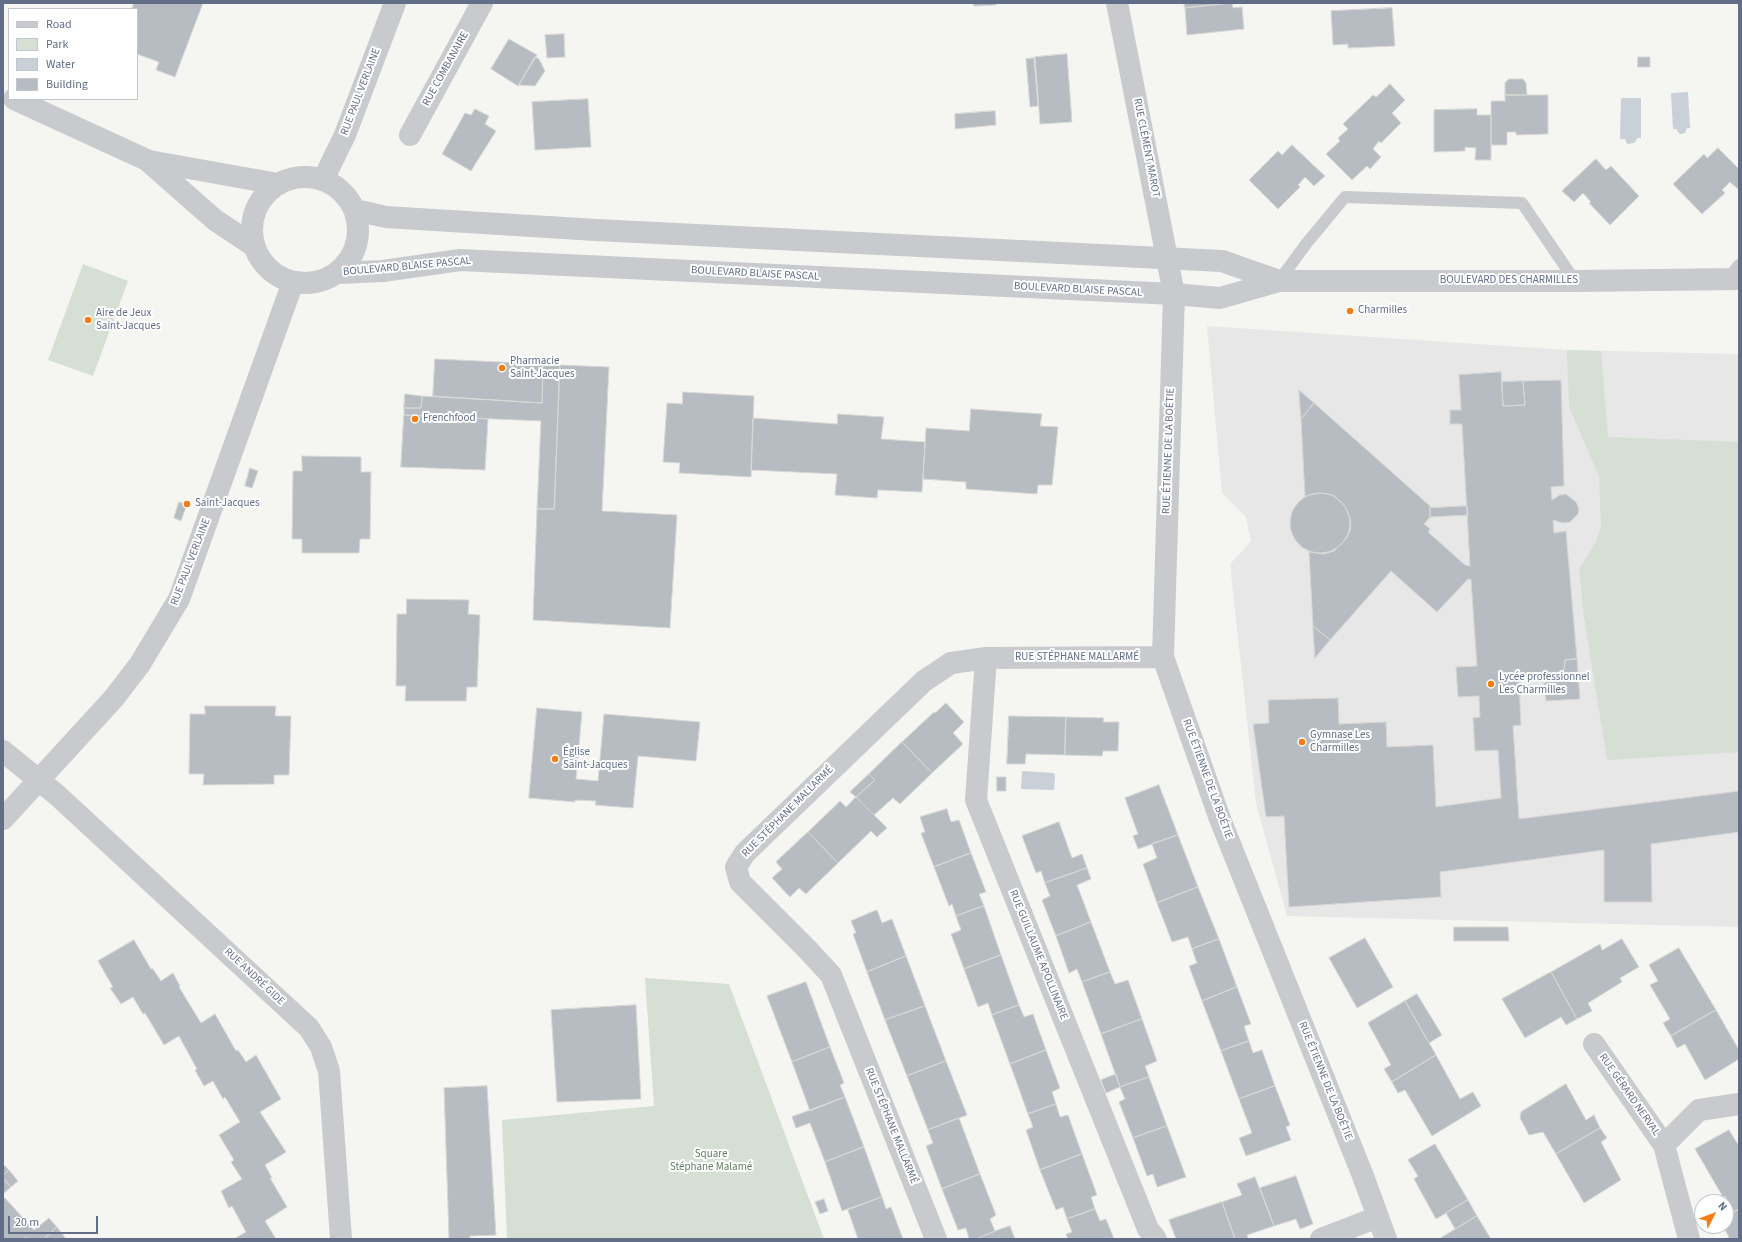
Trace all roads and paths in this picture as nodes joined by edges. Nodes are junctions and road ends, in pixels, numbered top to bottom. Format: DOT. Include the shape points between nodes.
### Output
graph roads {
  1 [pos="395,3"];
  2 [pos="482,3"];
  3 [pos="1117,3"];
  4 [pos="16,100"];
  5 [pos="410,135"];
  6 [pos="148,161"];
  7 [pos="323,180"];
  8 [pos="278,184"];
  9 [pos="355,210"];
  10 [pos="254,246"];
  11 [pos="1168,259"];
  12 [pos="337,273"];
  13 [pos="1735,274"];
  14 [pos="1280,281"];
  15 [pos="1575,281"];
  16 [pos="293,282"];
  17 [pos="1174,294"];
  18 [pos="1163,657"];
  19 [pos="986,658"];
  20 [pos="3,751"];
  21 [pos="39,780"];
  22 [pos="3,819"];
  23 [pos="1594,1044"];
  24 [pos="1739,1104"];
  25 [pos="1664,1145"];
  26 [pos="1378,1217"];
  27 [pos="341,1239"];
  28 [pos="936,1239"];
  29 [pos="1156,1239"];
  30 [pos="1321,1239"];
  31 [pos="1386,1239"];
  32 [pos="1689,1239"];
  1 -- 7 [label="street, RUE PAUL VERLAINE" via="345,135"];
  2 -- 5 [label="street, RUE COMBANAIRE"];
  3 -- 11 [label="street, RUE CLÉMENT MAROT"];
  4 -- 6 [label="street, BOULEVARD BLAISE PASCAL"];
  6 -- 8 [label="street, BOULEVARD BLAISE PASCAL"];
  6 -- 10 [label="street, BOULEVARD BLAISE PASCAL" via="215,220"];
  7 -- 8 [label="street, BOULEVARD BLAISE PASCAL" via="308,177 292,178"];
  7 -- 9 [label="street, BOULEVARD BLAISE PASCAL" via="342,192"];
  8 -- 10 [label="street, BOULEVARD BLAISE PASCAL" via="266,193 257,206 252,220"];
  9 -- 11 [label="street" via="386,217 596,230"];
  9 -- 12 [label="street, BOULEVARD BLAISE PASCAL" via="358,241 353,255"];
  10 -- 16 [label="street, BOULEVARD BLAISE PASCAL" via="263,263 274,274"];
  11 -- 14 [label="street, BOULEVARD DES CHARMILLES" via="1222,261"];
  11 -- 17 [label="street, RUE CLÉMENT MAROT"];
  12 -- 16 [label="street, BOULEVARD BLAISE PASCAL" via="317,283"];
  12 -- 17 [label="street, BOULEVARD BLAISE PASCAL" via="383,271 460,260"];
  13 -- 15 [label="street, BOULEVARD DES CHARMILLES"];
  14 -- 15 [label="street, BOULEVARD DES CHARMILLES"];
  14 -- 15 [label="lane" via="1306,244 1345,197 1522,203"];
  14 -- 17 [label="street, BOULEVARD DES CHARMILLES" via="1220,298"];
  16 -- 21 [label="street, RUE PAUL VERLAINE" via="179,599 140,664 114,698"];
  17 -- 18 [label="street, RUE ÉTIENNE DE LA BOÉTIE"];
  18 -- 19 [label="street, RUE STÉPHANE MALLARMÉ"];
  18 -- 26 [label="street, RUE ÉTIENNE DE LA BOÉTIE" via="1220,819"];
  19 -- 28 [label="street, RUE STÉPHANE MALLARMÉ" via="951,663 924,681 745,853 736,867 740,882 831,975"];
  19 -- 29 [label="street, RUE GUILLAUME APOLLINAIRE" via="976,800 1148,1229"];
  20 -- 21 [label="street, RUE ANDRÉ GIDE"];
  21 -- 22 [label="street, RUE PAUL VERLAINE"];
  21 -- 27 [label="street, RUE ANDRÉ GIDE" via="309,1028 321,1047 329,1071"];
  23 -- 25 [label="street, RUE GÉRARD NERVAL"];
  24 -- 25 [label="street, RUE GÉRARD NERVAL" via="1699,1110"];
  25 -- 32 [label="street, RUE GÉRARD NERVAL"];
  26 -- 30 [label="street"];
  26 -- 31 [label="street, RUE ÉTIENNE DE LA BOÉTIE"];
}
